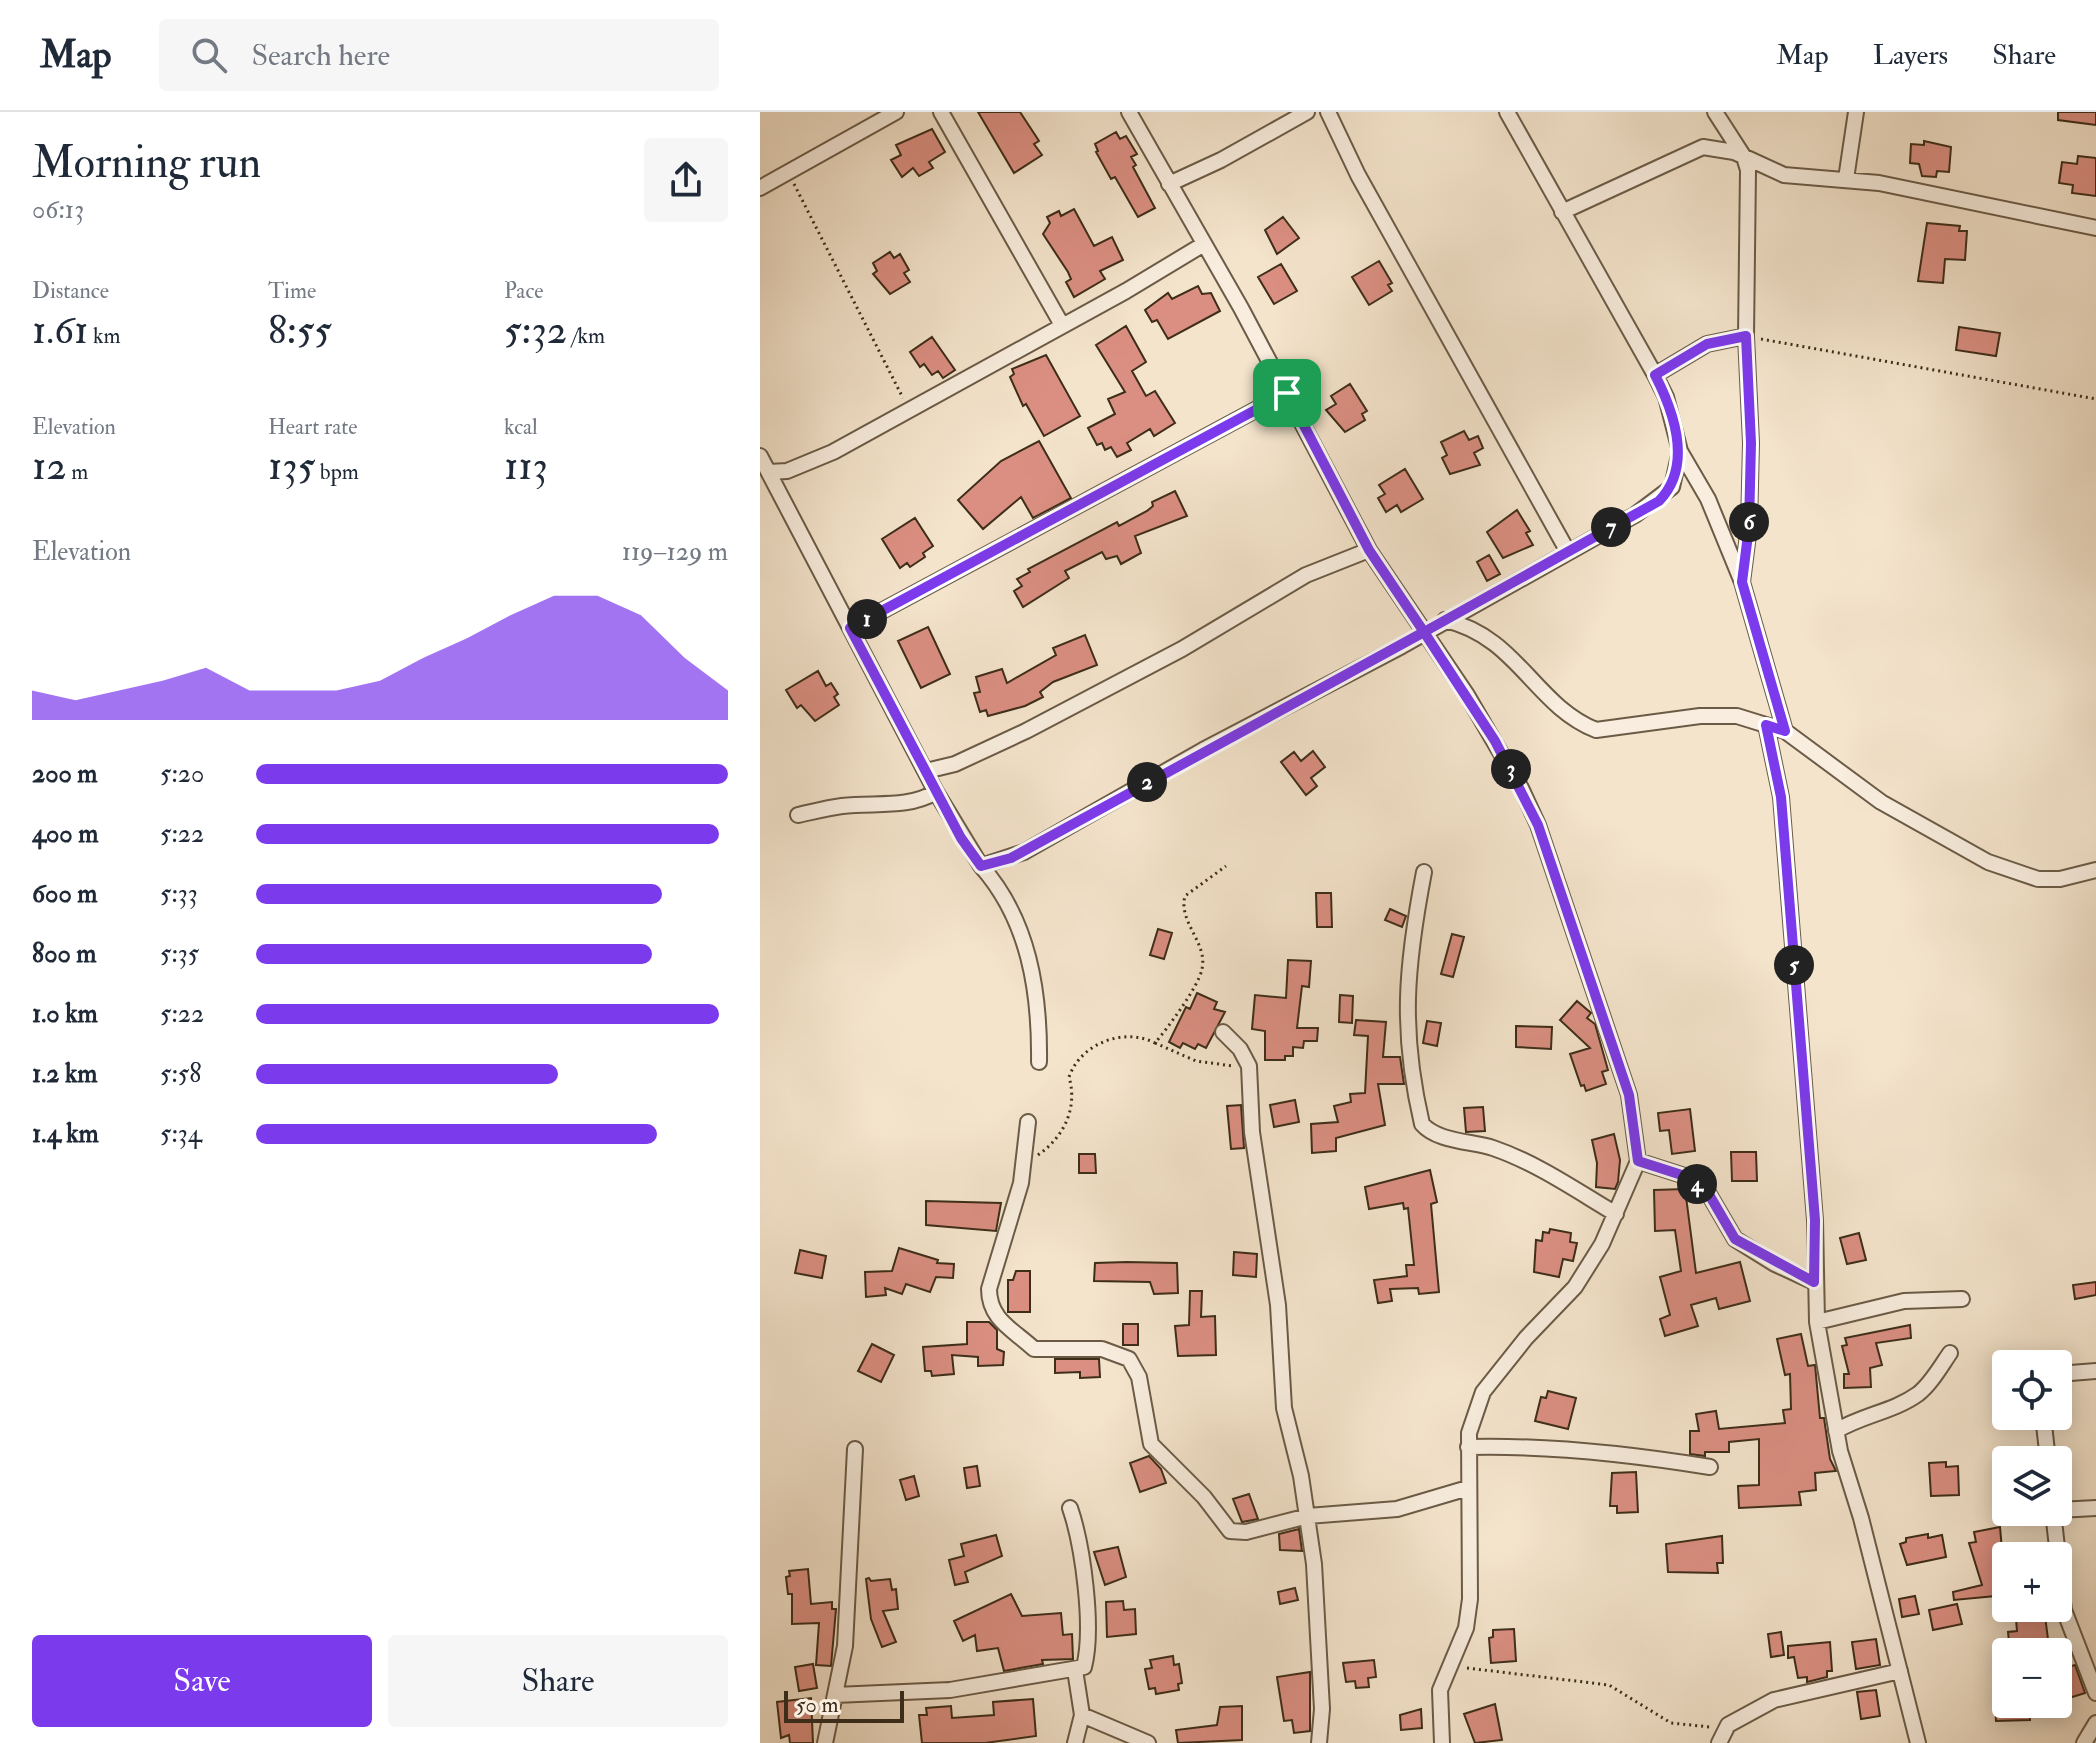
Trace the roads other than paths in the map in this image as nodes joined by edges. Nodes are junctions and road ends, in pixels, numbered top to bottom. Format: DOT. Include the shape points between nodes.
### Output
graph roads {
  1 [pos="896,112"];
  2 [pos="941,112"];
  3 [pos="1129,112"];
  4 [pos="1307,112"];
  5 [pos="1328,112"];
  6 [pos="1507,112"];
  7 [pos="1715,112"];
  8 [pos="1856,112"];
  9 [pos="1723,127"];
  10 [pos="1703,147"];
  11 [pos="1744,157"];
  12 [pos="1846,179"];
  13 [pos="1169,184"];
  14 [pos="760,188"];
  15 [pos="1562,212"];
  16 [pos="2096,228"];
  17 [pos="1204,244"];
  18 [pos="1062,325"];
  19 [pos="1746,336"];
  20 [pos="1655,375"];
  21 [pos="1287,393"];
  22 [pos="1680,451"];
  23 [pos="760,456"];
  24 [pos="769,472"];
  25 [pos="1369,550"];
  26 [pos="1568,552"];
  27 [pos="1742,582"];
  28 [pos="1445,620"];
  29 [pos="850,628"];
  30 [pos="1424,632"];
  31 [pos="1766,725"];
  32 [pos="1785,731"];
  33 [pos="926,771"];
  34 [pos="936,792"];
  35 [pos="798,815"];
  36 [pos="981,866"];
  37 [pos="2096,870"];
  38 [pos="1424,872"];
  39 [pos="1223,1032"];
  40 [pos="1039,1062"];
  41 [pos="1028,1122"];
  42 [pos="1638,1161"];
  43 [pos="1616,1214"];
  44 [pos="1814,1282"];
  45 [pos="1962,1299"];
  46 [pos="1817,1322"];
  47 [pos="1950,1353"];
  48 [pos="2096,1371"];
  49 [pos="2072,1373"];
  50 [pos="1836,1431"];
  51 [pos="1468,1447"];
  52 [pos="855,1449"];
  53 [pos="1710,1467"];
  54 [pos="1468,1488"];
  55 [pos="1070,1508"];
  56 [pos="2096,1508"];
  57 [pos="2072,1510"];
  58 [pos="1308,1516"];
  59 [pos="2069,1622"];
  60 [pos="1075,1670"];
  61 [pos="1900,1671"];
  62 [pos="2096,1693"];
  63 [pos="835,1695"];
  64 [pos="1082,1715"];
  65 [pos="2096,1723"];
  66 [pos="825,1743"];
  67 [pos="1075,1743"];
  68 [pos="1148,1743"];
  69 [pos="1319,1743"];
  70 [pos="1442,1743"];
  71 [pos="1719,1743"];
  72 [pos="1918,1743"];
  73 [pos="2084,1743"];
  1 -- 14 [label="street"];
  2 -- 18 [label="street"];
  3 -- 13 [label="street"];
  4 -- 13 [label="street"];
  5 -- 26 [label="street"];
  6 -- 15 [label="street"];
  7 -- 9 [label="street"];
  8 -- 12 [label="street"];
  9 -- 10 [label="street"];
  9 -- 11 [label="street"];
  10 -- 11 [label="street"];
  10 -- 15 [label="street"];
  11 -- 12 [label="street" via="1784,175"];
  11 -- 19 [label="street"];
  12 -- 16 [label="street"];
  13 -- 17 [label="street"];
  15 -- 20 [label="street"];
  17 -- 18 [label="street"];
  17 -- 21 [label="street"];
  18 -- 24 [label="street" via="833,452 787,471"];
  19 -- 20 [label="street" via="1707,344"];
  19 -- 27 [label="street" via="1751,443"];
  20 -- 22 [label="street"];
  21 -- 25 [label="street"];
  21 -- 29 [label="street"];
  22 -- 26 [label="street" via="1672,487 1659,501"];
  22 -- 27 [label="street" via="1708,499"];
  23 -- 24 [label="street"];
  24 -- 29 [label="street"];
  25 -- 30 [label="street"];
  25 -- 33 [label="street" via="1306,575 1182,649 1026,731 955,764"];
  26 -- 28 [label="street"];
  27 -- 32 [label="street"];
  28 -- 30 [label="street"];
  28 -- 31 [label="street" via="1473,626 1495,641 1554,700 1596,730 1700,716 1737,716"];
  29 -- 33 [label="street"];
  30 -- 36 [label="street" via="1024,852"];
  30 -- 42 [label="street" via="1495,741 1538,825 1629,1095"];
  31 -- 32 [label="street"];
  31 -- 44 [label="street" via="1781,797 1815,1220"];
  32 -- 37 [label="street" via="1881,802 1988,862 2038,879"];
  33 -- 34 [label="street"];
  34 -- 35 [label="street" via="901,804 842,806"];
  34 -- 36 [label="street"];
  36 -- 40 [label="street" via="1013,910 1022,935 1036,996"];
  38 -- 43 [label="street" via="1405,1006 1422,1124 1429,1132 1514,1157"];
  39 -- 58 [label="street" via="1249,1066 1252,1132 1278,1305 1284,1408"];
  41 -- 58 [label="street" via="1021,1183 989,1289 995,1316 1034,1349 1102,1349 1129,1359 1139,1377 1151,1444 1230,1531 1246,1532"];
  42 -- 43 [label="street"];
  42 -- 44 [label="street" via="1688,1177 1707,1191 1735,1239"];
  43 -- 51 [label="street" via="1575,1287 1483,1392"];
  44 -- 46 [label="street"];
  45 -- 46 [label="street" via="1904,1301"];
  46 -- 50 [label="street"];
  47 -- 50 [label="street" via="1921,1392"];
  48 -- 49 [label="street"];
  50 -- 61 [label="street"];
  51 -- 53 [label="street" via="1604,1452"];
  51 -- 54 [label="street"];
  52 -- 63 [label="street" via="845,1646"];
  54 -- 58 [label="street" via="1397,1509"];
  54 -- 70 [label="street" via="1470,1599 1466,1628 1440,1690"];
  55 -- 60 [label="street" via="1079,1533 1088,1652 1084,1667"];
  56 -- 57 [label="street"];
  58 -- 69 [label="street" via="1319,1637"];
  59 -- 62 [label="street"];
  60 -- 63 [label="street" via="950,1690"];
  60 -- 64 [label="street"];
  61 -- 71 [label="street" via="1774,1700 1728,1725"];
  61 -- 72 [label="street"];
  63 -- 66 [label="street"];
  64 -- 67 [label="street"];
  64 -- 68 [label="street"];
  65 -- 73 [label="street"];
}
